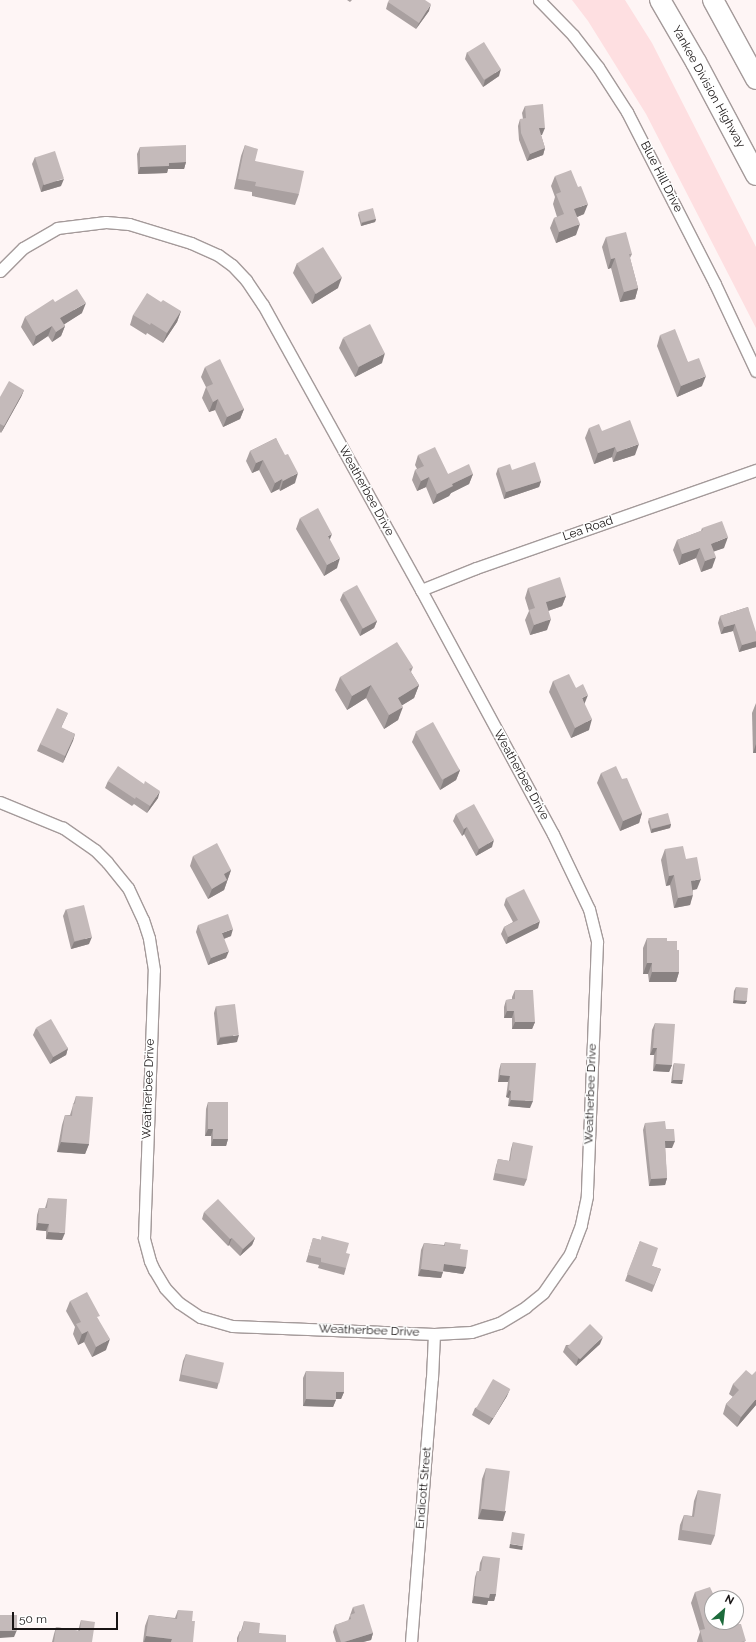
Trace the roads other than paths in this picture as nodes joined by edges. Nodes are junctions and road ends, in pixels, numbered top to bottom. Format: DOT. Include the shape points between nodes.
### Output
graph roads {
  1 [pos="539,0"];
  2 [pos="660,0"];
  3 [pos="713,0"];
  4 [pos="756,79"];
  5 [pos="756,175"];
  6 [pos="0,271"];
  7 [pos="756,371"];
  8 [pos="756,470"];
  9 [pos="421,590"];
  10 [pos="0,802"];
  11 [pos="434,1334"];
  12 [pos="411,1642"];
  1 -- 7 [label="street, Blue Hill Drive" via="573,35 598,67 627,112 715,284"];
  2 -- 5 [label="highway, Yankee Division Highway"];
  3 -- 4 [label="highway"];
  6 -- 9 [label="street, Weatherbee Drive" via="23,248 57,228 106,222 129,224 190,243 218,255 232,265 263,305"];
  8 -- 9 [label="street, Lea Road" via="476,568"];
  9 -- 11 [label="street, Weatherbee Drive" via="553,834 589,909 597,942 587,1196 581,1225 570,1254 543,1293 526,1308 500,1323 471,1332"];
  10 -- 11 [label="street, Weatherbee Drive" via="63,828 86,843 107,862 128,888 143,920 154,970 144,1238 150,1261 171,1296 191,1313 232,1326"];
  11 -- 12 [label="street, Endicott Street"];
}
